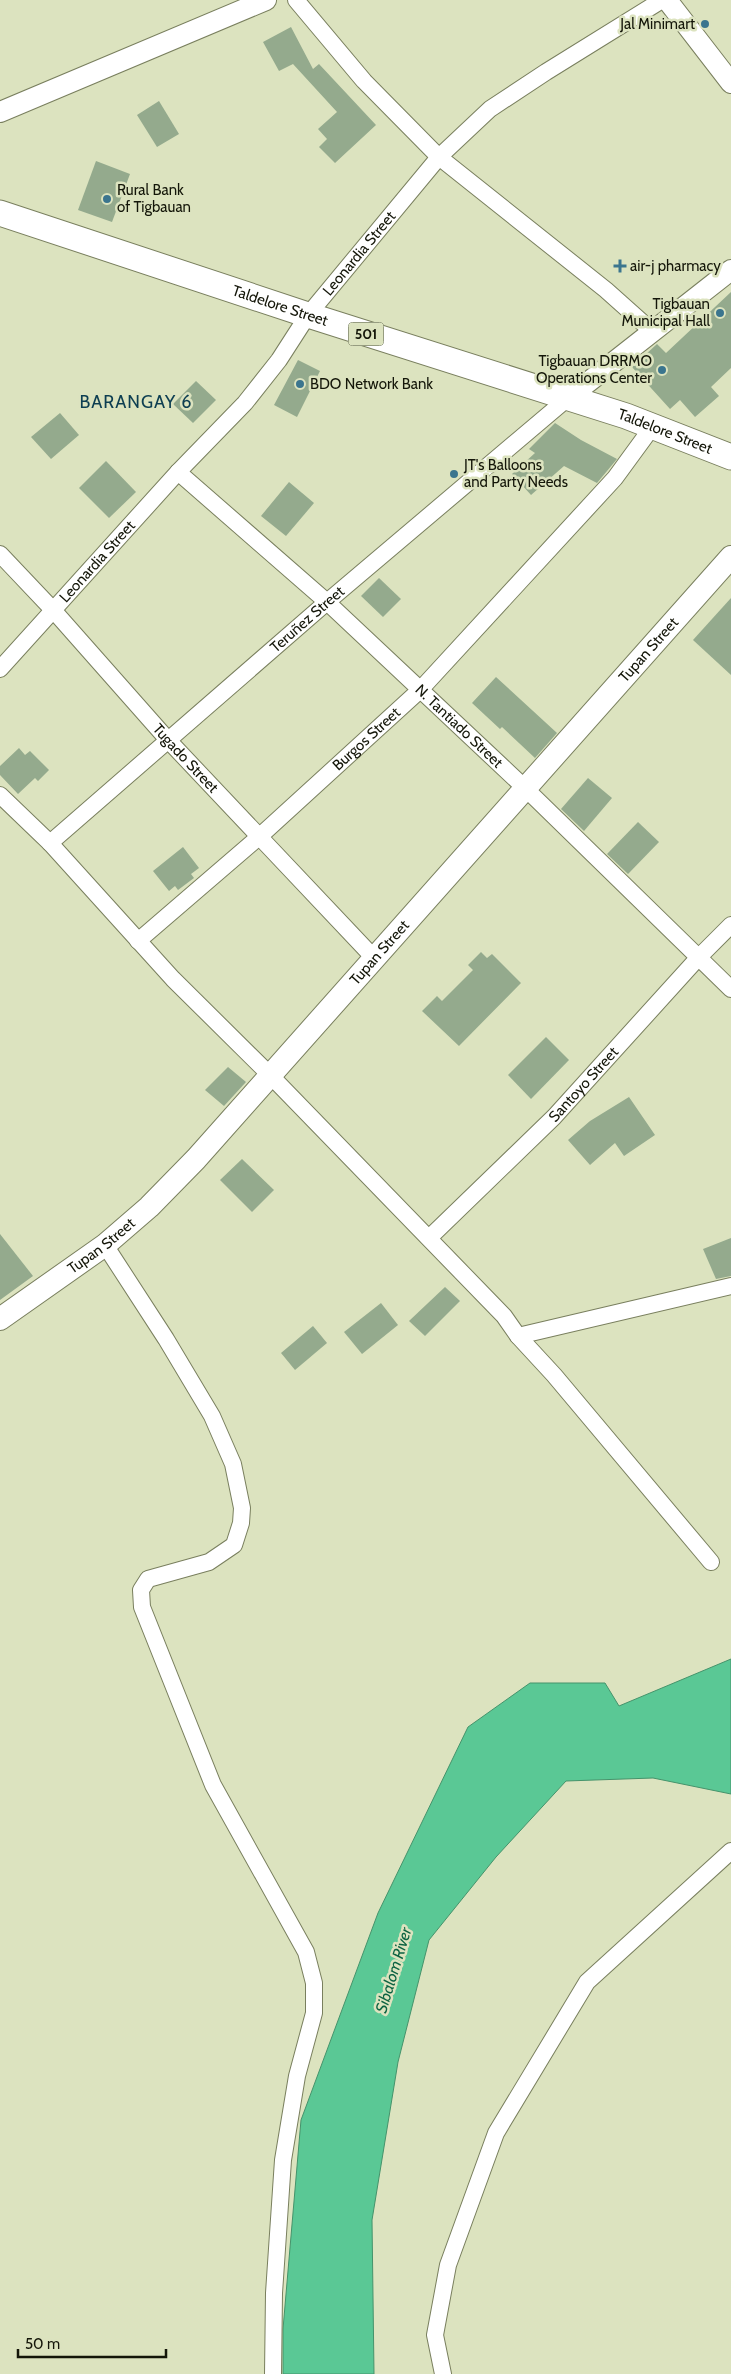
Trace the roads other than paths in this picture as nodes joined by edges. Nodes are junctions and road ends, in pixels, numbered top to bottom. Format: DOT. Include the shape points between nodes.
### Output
graph roads {
  1 [pos="266,0"];
  2 [pos="296,0"];
  3 [pos="662,0"];
  4 [pos="667,0"];
  5 [pos="731,83"];
  6 [pos="0,112"];
  7 [pos="439,157"];
  8 [pos="0,213"];
  9 [pos="731,270"];
  10 [pos="308,315"];
  11 [pos="653,332"];
  12 [pos="568,398"];
  13 [pos="652,426"];
  14 [pos="731,457"];
  15 [pos="178,472"];
  16 [pos="0,554"];
  17 [pos="731,557"];
  18 [pos="326,602"];
  19 [pos="54,611"];
  20 [pos="0,669"];
  21 [pos="420,690"];
  22 [pos="168,740"];
  23 [pos="526,789"];
  24 [pos="0,795"];
  25 [pos="260,836"];
  26 [pos="50,843"];
  27 [pos="731,925"];
  28 [pos="138,941"];
  29 [pos="698,958"];
  30 [pos="375,959"];
  31 [pos="731,989"];
  32 [pos="271,1076"];
  33 [pos="429,1238"];
  34 [pos="105,1245"];
  35 [pos="731,1286"];
  36 [pos="0,1319"];
  37 [pos="518,1336"];
  38 [pos="711,1562"];
  39 [pos="731,1852"];
  40 [pos="273,2374"];
  41 [pos="443,2374"];
  1 -- 6 [label="street"];
  2 -- 7 [label="street" via="364,81"];
  3 -- 7 [label="street, Leonardia Street" via="490,109"];
  4 -- 5 [label="street"];
  7 -- 10 [label="street, Leonardia Street"];
  7 -- 11 [label="street" via="606,290"];
  8 -- 10 [label="main road, Taldelore Street / 501"];
  9 -- 11 [label="street"];
  10 -- 12 [label="main road, Taldelore Street / 501"];
  10 -- 15 [label="street, Leonardia Street" via="279,360 245,403"];
  11 -- 12 [label="street"];
  12 -- 13 [label="main road, Taldelore Street / 501"];
  12 -- 18 [label="street, Teruñez Street"];
  13 -- 14 [label="main road, Taldelore Street / 501"];
  13 -- 21 [label="street, Burgos Street" via="615,478"];
  15 -- 18 [label="street, N. Tantiado Street"];
  15 -- 19 [label="street, Leonardia Street"];
  16 -- 19 [label="street, Tugado Street"];
  17 -- 23 [label="main road, Tupan Street"];
  18 -- 21 [label="street, N. Tantiado Street"];
  18 -- 22 [label="street, Teruñez Street"];
  19 -- 20 [label="street, Leonardia Street"];
  19 -- 22 [label="street, Tugado Street"];
  21 -- 23 [label="street, N. Tantiado Street"];
  21 -- 25 [label="street, Burgos Street"];
  22 -- 25 [label="street, Tugado Street"];
  22 -- 26 [label="street, Teruñez Street"];
  23 -- 29 [label="street, N. Tantiado Street"];
  23 -- 30 [label="main road, Tupan Street"];
  24 -- 26 [label="street"];
  25 -- 28 [label="street, Burgos Street"];
  25 -- 30 [label="street, Tugado Street"];
  26 -- 28 [label="street"];
  27 -- 29 [label="street, Santoyo Street"];
  28 -- 32 [label="street"];
  29 -- 31 [label="street, N. Tantiado Street"];
  29 -- 33 [label="street, Santoyo Street" via="554,1117"];
  30 -- 32 [label="main road, Tupan Street"];
  32 -- 33 [label="street"];
  32 -- 34 [label="main road, Tupan Street" via="149,1207"];
  33 -- 37 [label="street" via="504,1316"];
  34 -- 36 [label="main road, Tupan Street"];
  34 -- 40 [label="street" via="212,1416 233,1464 242,1508 234,1545 210,1562 148,1580 140,1590 142,1607 213,1786 306,1952 314,1983 314,2013 297,2076 283,2160 274,2294"];
  35 -- 37 [label="street"];
  37 -- 38 [label="street"];
  39 -- 41 [label="street" via="588,1982 496,2133 448,2265 435,2335"];
}
